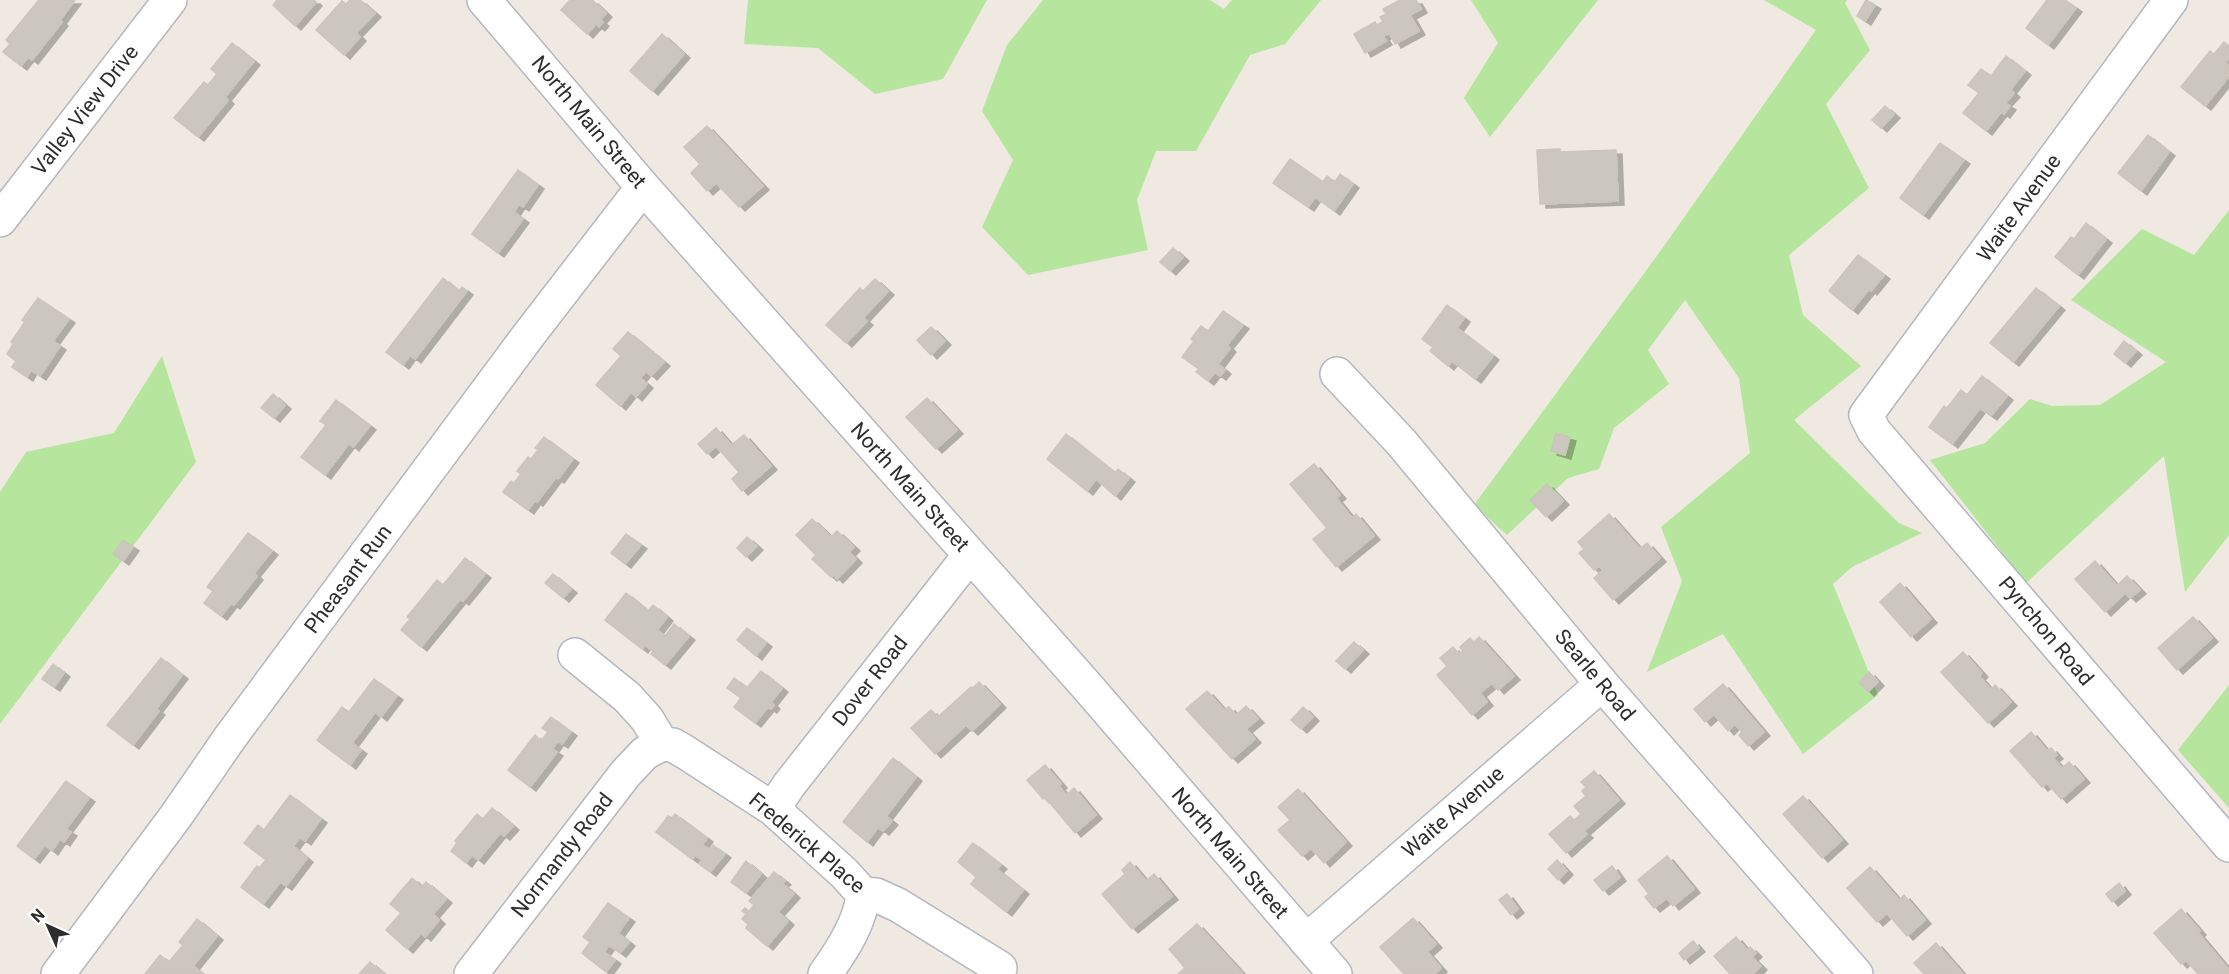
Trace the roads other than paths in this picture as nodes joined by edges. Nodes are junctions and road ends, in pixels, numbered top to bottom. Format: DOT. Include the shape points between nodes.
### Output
graph roads {
  1 [pos="170,0"];
  2 [pos="484,0"];
  3 [pos="2171,0"];
  4 [pos="643,187"];
  5 [pos="0,220"];
  6 [pos="1337,374"];
  7 [pos="1866,415"];
  8 [pos="970,555"];
  9 [pos="575,655"];
  10 [pos="1602,684"];
  11 [pos="662,744"];
  12 [pos="773,809"];
  13 [pos="2229,845"];
  14 [pos="863,894"];
  15 [pos="1306,941"];
  16 [pos="1000,968"];
  17 [pos="58,974"];
  18 [pos="471,974"];
  19 [pos="825,974"];
  20 [pos="1335,974"];
  21 [pos="1856,974"];
  1 -- 5 [label="street, Valley View Drive"];
  2 -- 4 [label="street, North Main Street"];
  3 -- 7 [label="street, Waite Avenue"];
  4 -- 8 [label="street, North Main Street"];
  4 -- 17 [label="street, Pheasant Run" via="520,346"];
  6 -- 10 [label="street, Searle Road" via="1401,442"];
  7 -- 13 [label="street, Pynchon Road" via="1874,431"];
  8 -- 12 [label="street, Dover Road"];
  8 -- 15 [label="street, North Main Street"];
  9 -- 11 [label="street" via="627,697"];
  10 -- 15 [label="street, Waite Avenue"];
  10 -- 21 [label="street, Searle Road"];
  11 -- 12 [label="street, Frederick Place" via="685,752"];
  11 -- 18 [label="street, Normandy Road" via="645,753 626,773"];
  12 -- 14 [label="street, Frederick Place"];
  14 -- 16 [label="street, Frederick Place" via="898,904"];
  14 -- 19 [label="street" via="854,926"];
  15 -- 20 [label="street, North Main Street"];
}
